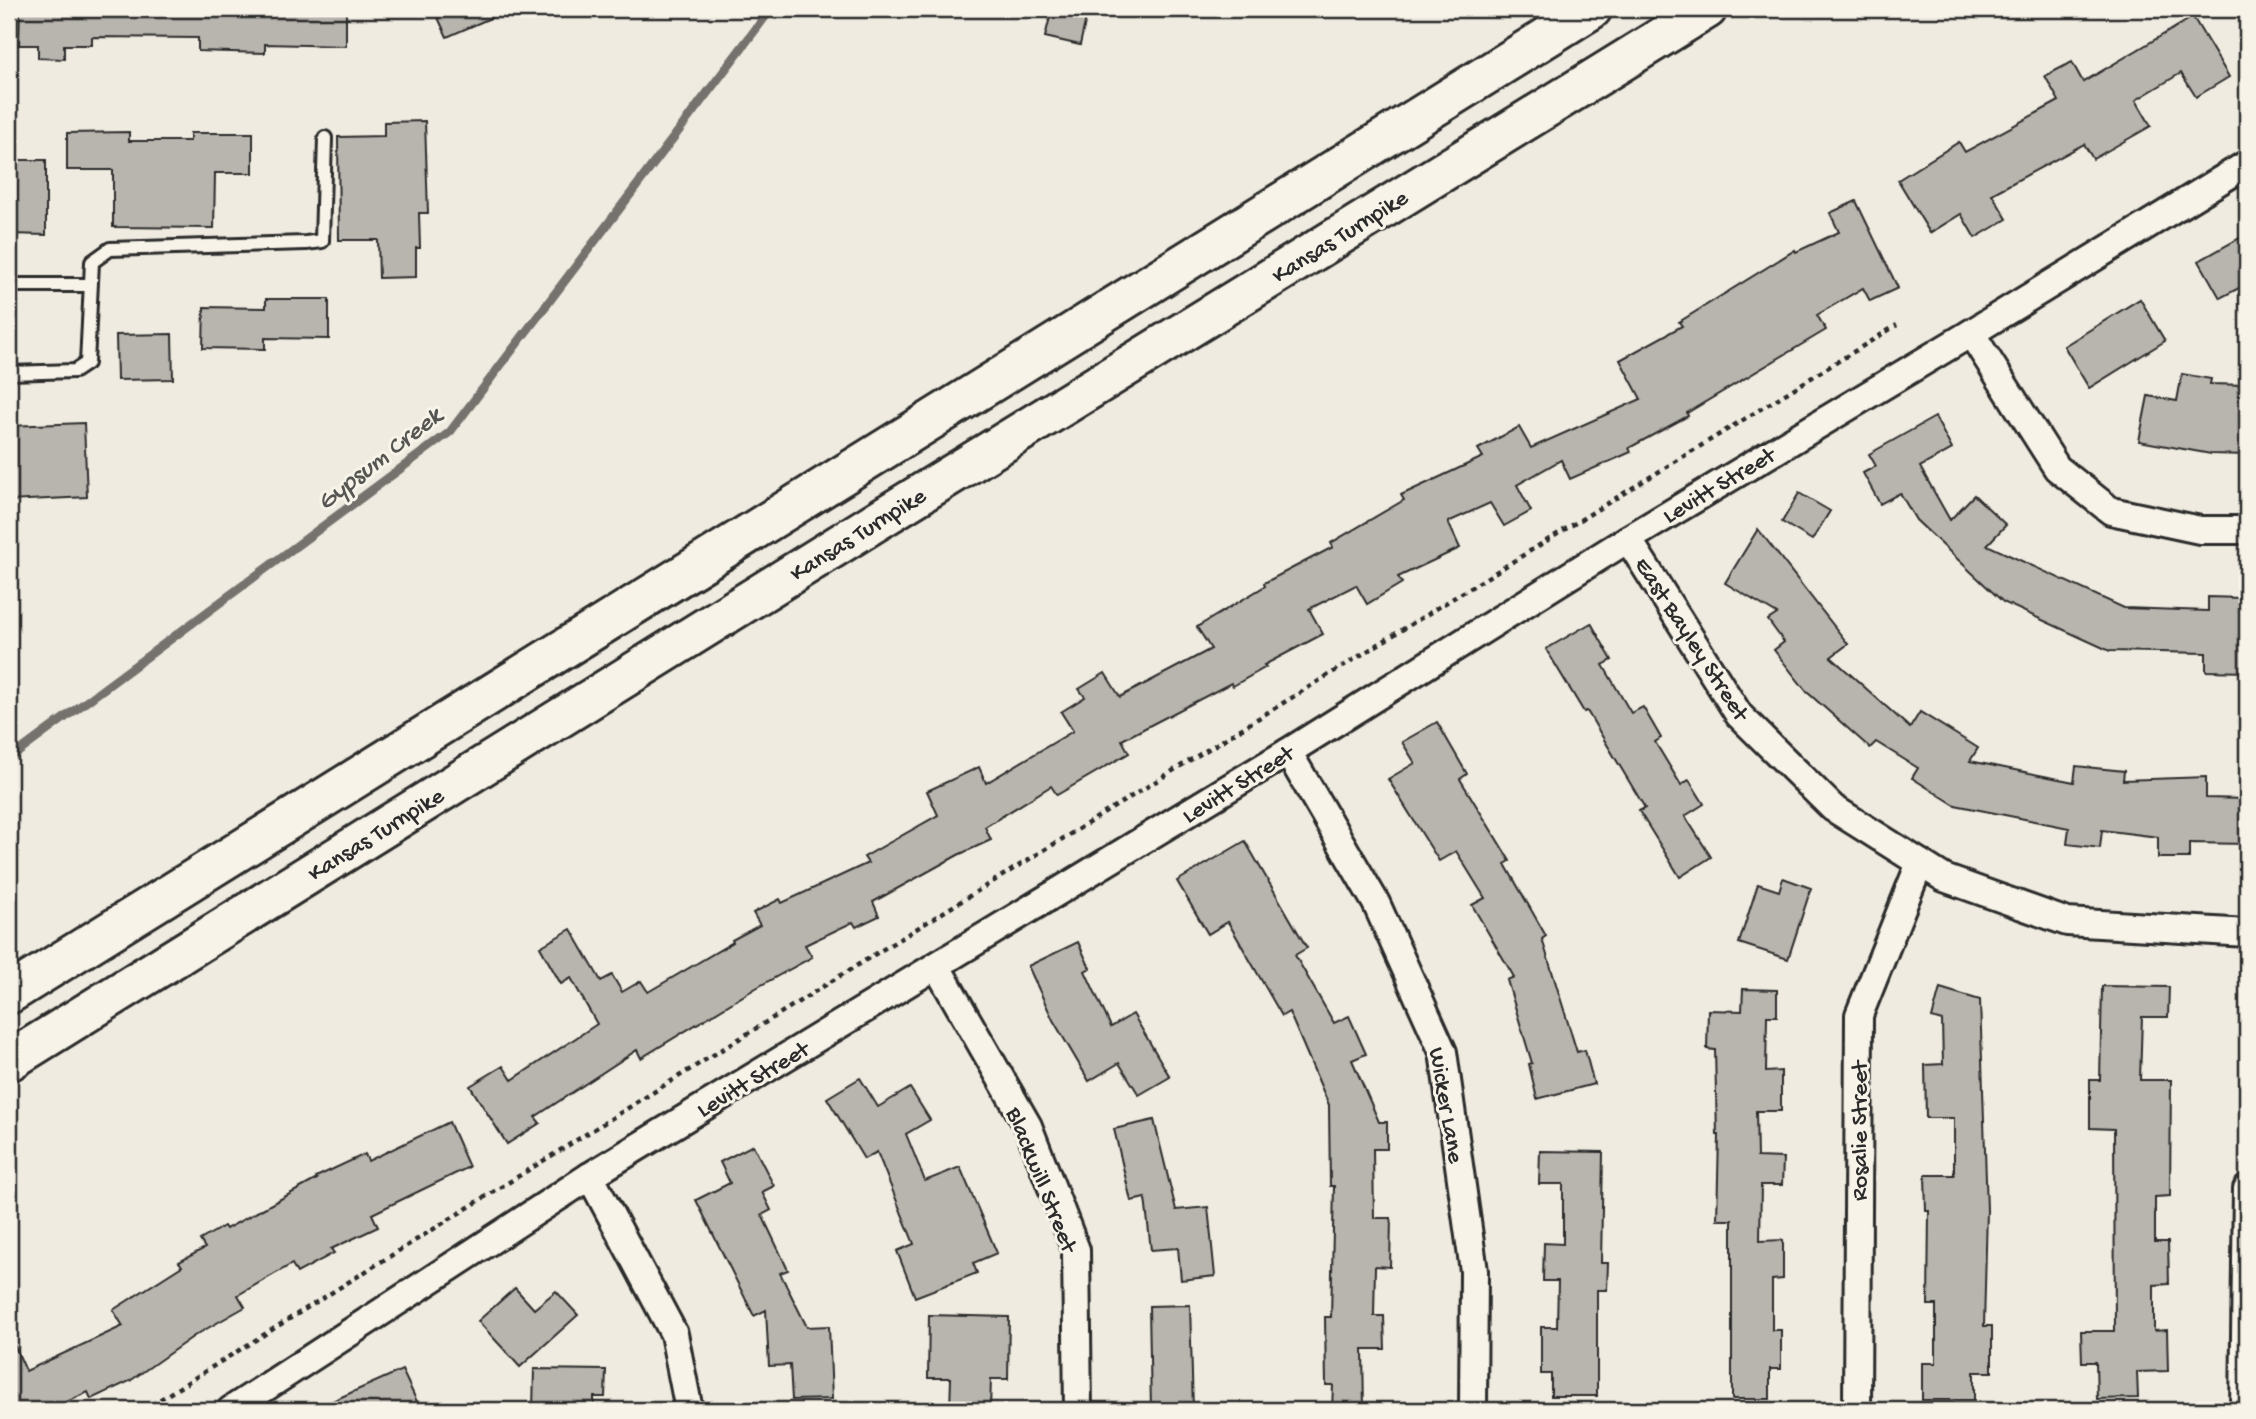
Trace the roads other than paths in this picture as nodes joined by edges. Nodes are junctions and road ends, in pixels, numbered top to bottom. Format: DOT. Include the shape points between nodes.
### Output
graph roads {
  1 [pos="1592,9"];
  2 [pos="1707,9"];
  3 [pos="325,138"];
  4 [pos="2247,163"];
  5 [pos="9,285"];
  6 [pos="90,285"];
  7 [pos="1971,332"];
  8 [pos="9,373"];
  9 [pos="2247,530"];
  10 [pos="1628,539"];
  11 [pos="1288,752"];
  12 [pos="1920,863"];
  13 [pos="2247,933"];
  14 [pos="937,967"];
  15 [pos="9,994"];
  16 [pos="9,1061"];
  17 [pos="590,1176"];
  18 [pos="2247,1189"];
  19 [pos="266,1401"];
  20 [pos="231,1410"];
  21 [pos="689,1410"];
  22 [pos="1077,1410"];
  23 [pos="1473,1410"];
  24 [pos="1857,1410"];
  25 [pos="2244,1410"];
  1 -- 15 [label="highway"];
  2 -- 16 [label="highway, Kansas Turnpike"];
  3 -- 6 [label="lane" via="322,241 110,249 92,262"];
  4 -- 7 [label="street, Levitt Street"];
  5 -- 6 [label="lane"];
  6 -- 8 [label="lane" via="87,363 75,370"];
  7 -- 9 [label="street" via="2057,468 2111,511 2200,530"];
  7 -- 10 [label="street, Levitt Street"];
  10 -- 11 [label="street, Levitt Street"];
  10 -- 12 [label="street, East Bayley Street" via="1739,715 1833,808"];
  11 -- 14 [label="street, Levitt Street"];
  11 -- 23 [label="street, Wicker Lane" via="1376,903 1443,1052 1474,1270"];
  12 -- 13 [label="street, East Bayley Street" via="1944,878 2067,922"];
  12 -- 24 [label="street, Rosalie Street" via="1859,1015"];
  14 -- 17 [label="street, Levitt Street"];
  14 -- 22 [label="street, Blackwill Street" via="1028,1126 1076,1250"];
  17 -- 19 [label="street, Levitt Street"];
  17 -- 21 [label="street" via="674,1334"];
  18 -- 25 [label="street"];
  19 -- 20 [label="street, Levitt Street"];
}
